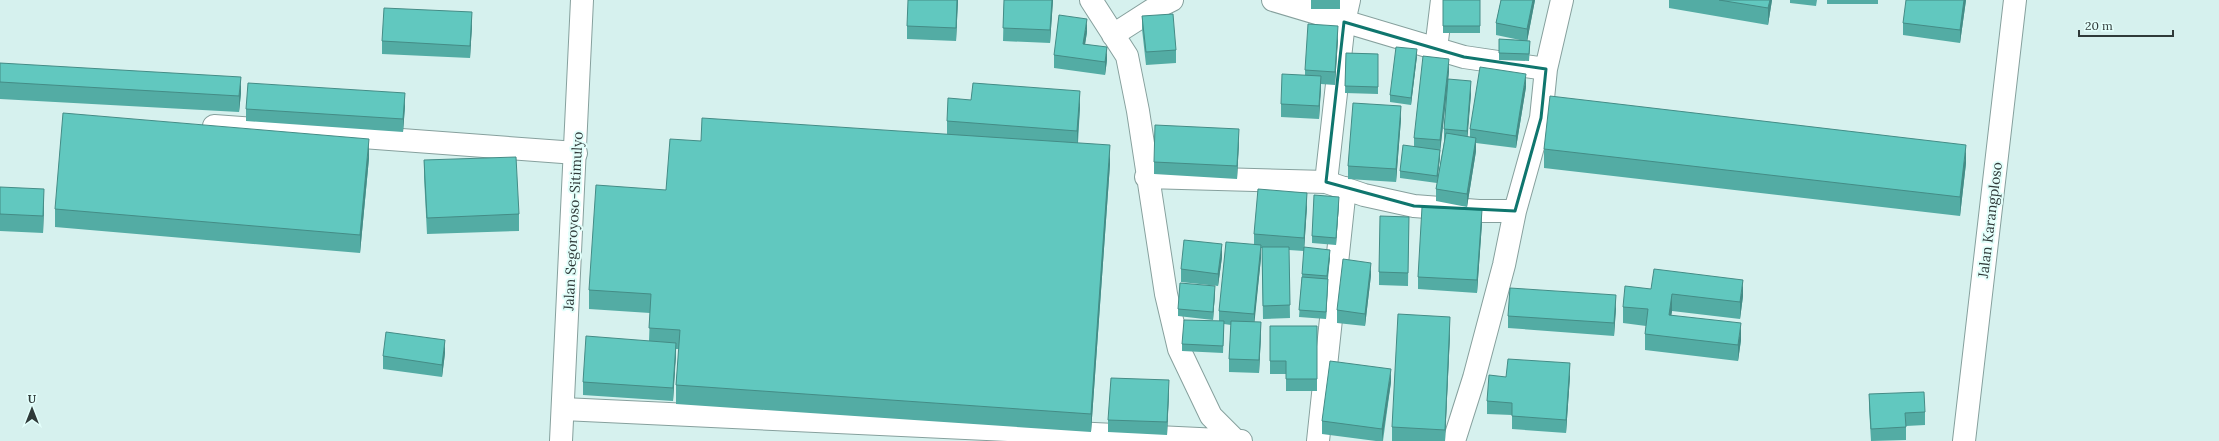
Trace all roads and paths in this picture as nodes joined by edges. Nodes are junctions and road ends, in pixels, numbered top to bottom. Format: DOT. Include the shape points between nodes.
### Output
graph roads {
  1 [pos="582,0"];
  2 [pos="1091,0"];
  3 [pos="1172,0"];
  4 [pos="1273,0"];
  5 [pos="1349,0"];
  6 [pos="1442,0"];
  7 [pos="1562,0"];
  8 [pos="2015,0"];
  9 [pos="1344,22"];
  10 [pos="1113,36"];
  11 [pos="1436,49"];
  12 [pos="1546,69"];
  13 [pos="197,125"];
  14 [pos="576,152"];
  15 [pos="1146,177"];
  16 [pos="1336,185"];
  17 [pos="1515,211"];
  18 [pos="563,409"];
  19 [pos="561,441"];
  20 [pos="1236,441"];
  21 [pos="1241,441"];
  22 [pos="1318,441"];
  23 [pos="1454,441"];
  24 [pos="1964,441"];
  1 -- 14 [label="street, Jalan Segoroyoso-Sitimulyo"];
  2 -- 10 [label="street"];
  3 -- 10 [label="street"];
  4 -- 9 [label="street"];
  5 -- 9 [label="street"];
  6 -- 11 [label="street"];
  7 -- 12 [label="street"];
  8 -- 24 [label="street, Jalan Karangploso"];
  9 -- 11 [label="street"];
  9 -- 16 [label="street"];
  10 -- 15 [label="street" via="1127,56 1138,111"];
  11 -- 12 [label="street" via="1464,57"];
  12 -- 17 [label="street" via="1541,118"];
  13 -- 14 [label="street"];
  14 -- 18 [label="street, Jalan Segoroyoso-Sitimulyo"];
  15 -- 16 [label="street"];
  15 -- 20 [label="street" via="1166,294 1179,349 1211,416"];
  16 -- 17 [label="street" via="1414,206"];
  16 -- 22 [label="street"];
  17 -- 23 [label="street" via="1504,265"];
  18 -- 19 [label="street, Jalan Segoroyoso-Sitimulyo"];
  18 -- 20 [label="street"];
  20 -- 21 [label="street"];
}
